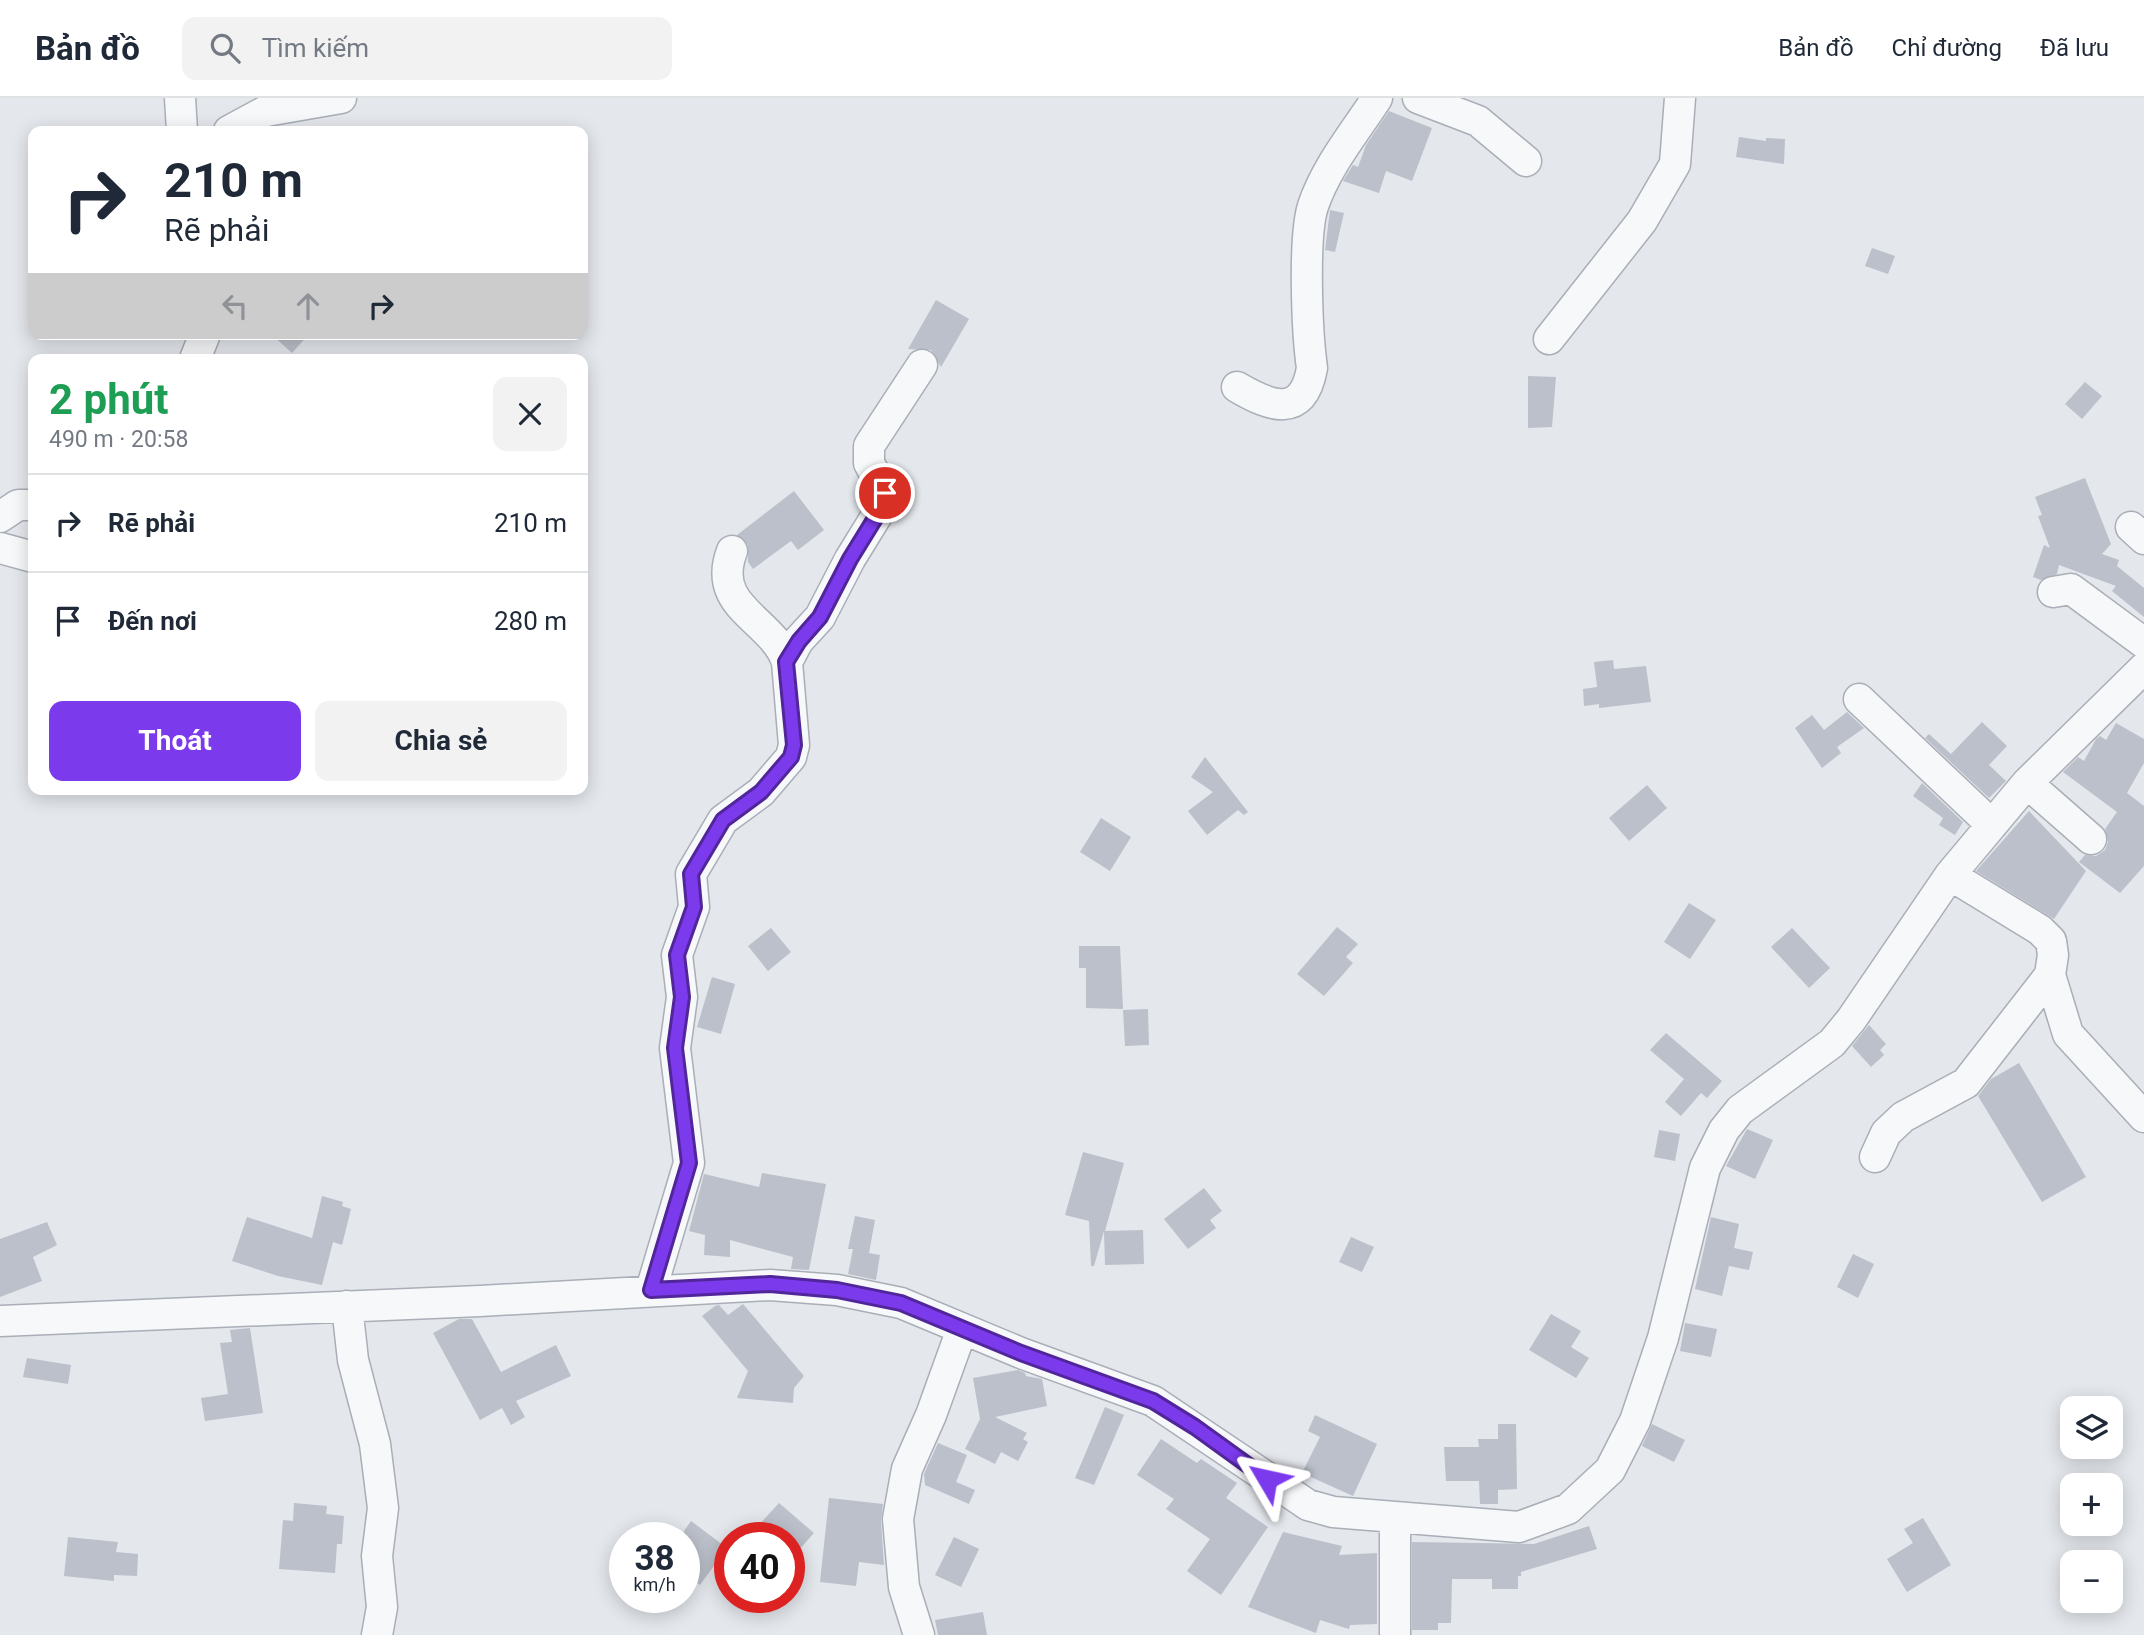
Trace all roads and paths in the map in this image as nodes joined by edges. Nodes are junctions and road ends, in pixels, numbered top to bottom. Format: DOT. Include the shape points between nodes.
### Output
graph roads {
  1 [pos="180,98"];
  2 [pos="341,98"];
  3 [pos="1377,98"];
  4 [pos="1418,98"];
  5 [pos="1680,98"];
  6 [pos="182,126"];
  7 [pos="238,126"];
  8 [pos="1526,161"];
  9 [pos="1549,339"];
  10 [pos="922,365"];
  11 [pos="1237,387"];
  12 [pos="28,505"];
  13 [pos="1,512"];
  14 [pos="0,548"];
  15 [pos="732,551"];
  16 [pos="28,556"];
  17 [pos="2053,593"];
  18 [pos="2144,643"];
  19 [pos="786,662"];
  20 [pos="2144,668"];
  21 [pos="1858,699"];
  22 [pos="2027,783"];
  23 [pos="1992,825"];
  24 [pos="2091,839"];
  25 [pos="1950,875"];
  26 [pos="2050,975"];
  27 [pos="2144,1117"];
  28 [pos="1875,1157"];
  29 [pos="651,1290"];
  30 [pos="347,1306"];
  31 [pos="0,1321"];
  32 [pos="962,1329"];
  33 [pos="1395,1518"];
  34 [pos="377,1635"];
  35 [pos="919,1635"];
  36 [pos="1395,1635"];
  1 -- 6 [label="street"];
  2 -- 7 [label="street" via="267,111"];
  3 -- 11 [label="street" via="1324,180 1312,208 1308,242 1310,383 1302,398 1281,405 1261,401"];
  4 -- 8 [label="street" via="1478,121"];
  5 -- 9 [label="street" via="1675,164 1642,221"];
  10 -- 19 [label="street" via="869,446 869,463 885,493 882,507 820,617"];
  12 -- 13 [label="street"];
  14 -- 16 [label="street"];
  15 -- 19 [label="street" via="727,564 733,595 783,650"];
  17 -- 18 [label="street" via="2071,589"];
  19 -- 29 [label="street" via="794,745 791,757 761,792 723,820 691,874 694,907 677,955 682,997 675,1048 689,1163"];
  20 -- 22 [label="street"];
  21 -- 23 [label="street"];
  22 -- 23 [label="street"];
  22 -- 24 [label="street"];
  23 -- 25 [label="street"];
  25 -- 26 [label="street" via="2045,935 2053,955"];
  25 -- 33 [label="street" via="1832,1043 1740,1110 1719,1138 1705,1168 1659,1350 1635,1421 1610,1469 1568,1509 1519,1527"];
  26 -- 27 [label="street" via="2068,1034"];
  26 -- 28 [label="street" via="1965,1083 1903,1117 1886,1133"];
  29 -- 30 [label="street"];
  29 -- 32 [label="street" via="770,1284 837,1290 901,1303"];
  30 -- 31 [label="street"];
  30 -- 34 [label="street" via="353,1360 375,1444 383,1508 377,1556 382,1607"];
  32 -- 33 [label="street" via="1153,1401 1308,1505"];
  32 -- 35 [label="street" via="907,1469 898,1519 904,1587"];
  33 -- 36 [label="street"];
}
